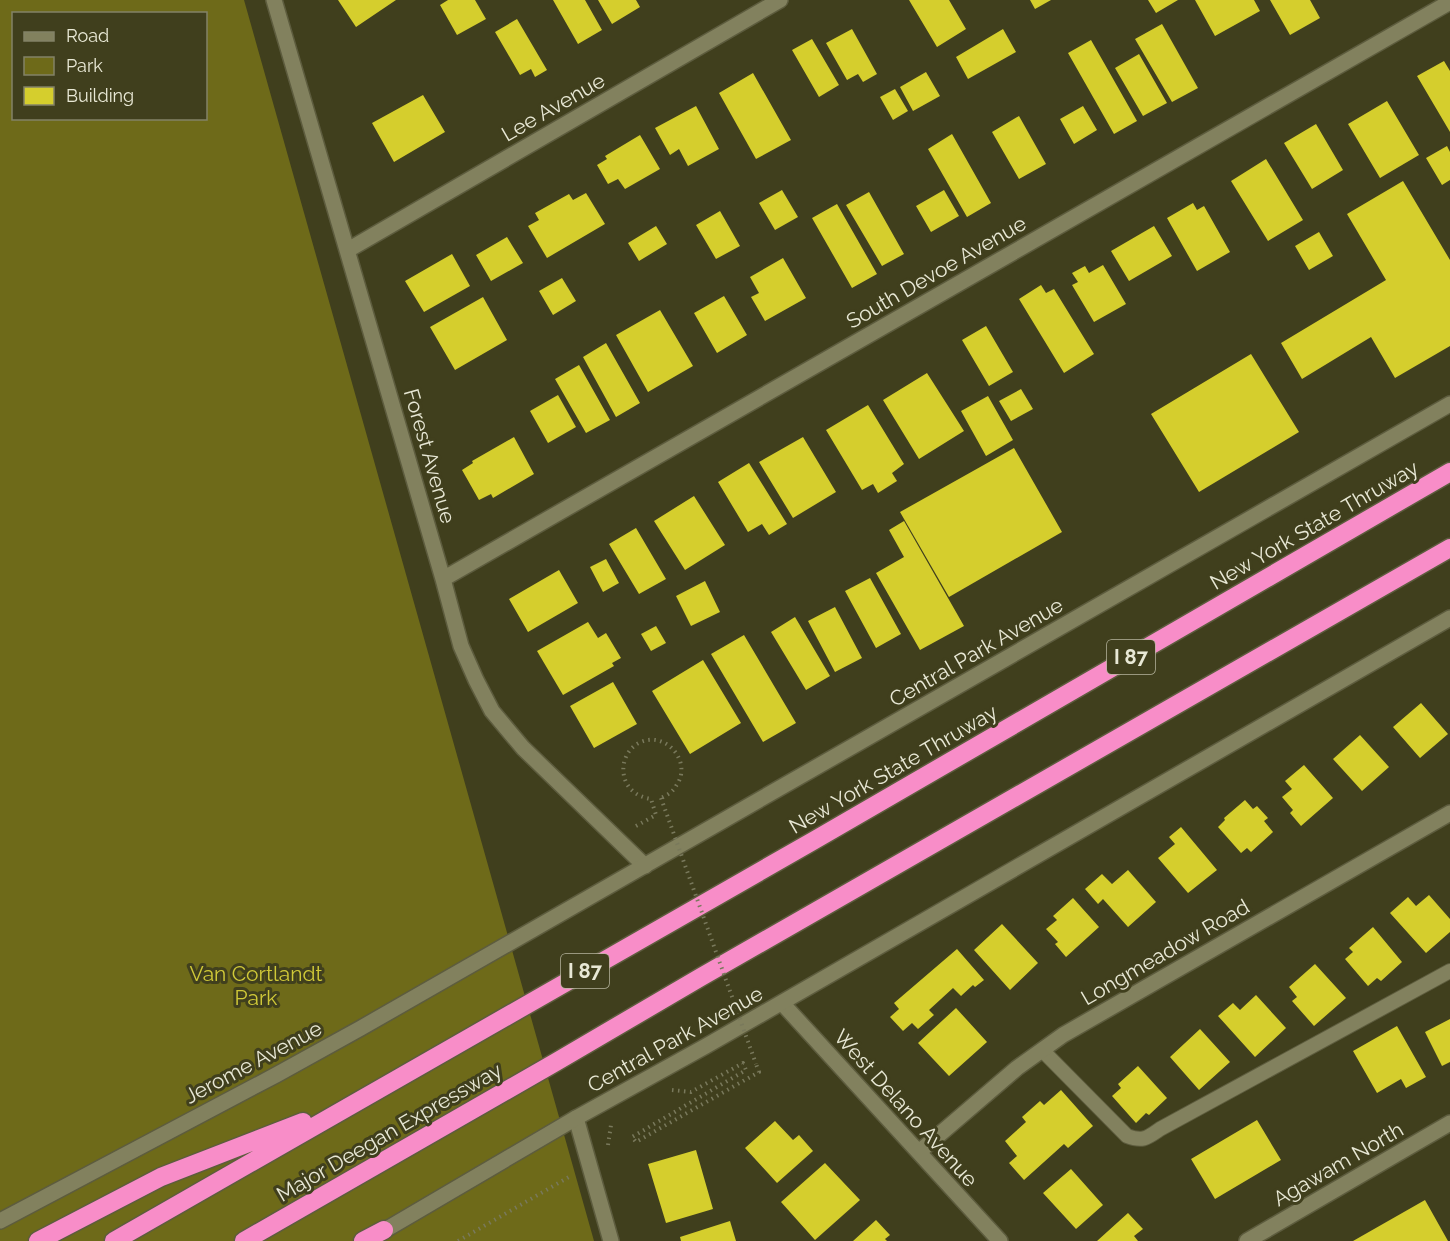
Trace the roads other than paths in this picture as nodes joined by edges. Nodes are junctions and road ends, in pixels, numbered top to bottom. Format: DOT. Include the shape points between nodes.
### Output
graph roads {
  1 [pos="274,0"];
  2 [pos="780,0"];
  3 [pos="1450,2"];
  4 [pos="348,250"];
  5 [pos="1450,404"];
  6 [pos="1450,472"];
  7 [pos="1450,548"];
  8 [pos="443,579"];
  9 [pos="1450,618"];
  10 [pos="1450,813"];
  11 [pos="645,866"];
  12 [pos="523,936"];
  13 [pos="1450,971"];
  14 [pos="782,1003"];
  15 [pos="1042,1050"];
  16 [pos="358,1101"];
  17 [pos="576,1118"];
  18 [pos="1450,1123"];
  19 [pos="919,1152"];
  20 [pos="0,1221"];
  21 [pos="384,1230"];
  22 [pos="38,1241"];
  23 [pos="114,1241"];
  24 [pos="244,1241"];
  25 [pos="363,1241"];
  26 [pos="367,1241"];
  27 [pos="611,1241"];
  28 [pos="999,1241"];
  29 [pos="1247,1241"];
  1 -- 4 [label="street, Forest Avenue"];
  2 -- 4 [label="street, Lee Avenue"];
  3 -- 8 [label="street, South Devoe Avenue"];
  4 -- 8 [label="street, Forest Avenue"];
  5 -- 11 [label="street, Central Park Avenue"];
  6 -- 16 [label="highway, New York State Thruway / I 87"];
  7 -- 24 [label="highway, Major Deegan Expressway"];
  8 -- 11 [label="street, Forest Avenue" via="461,646 492,711 522,748"];
  9 -- 14 [label="street, Central Park Avenue"];
  10 -- 15 [label="street, Longmeadow Road"];
  11 -- 12 [label="street, Central Park Avenue"];
  12 -- 20 [label="street, Jerome Avenue" via="276,1075"];
  13 -- 15 [label="lane" via="1147,1138 1127,1136"];
  14 -- 17 [label="street, Central Park Avenue"];
  14 -- 19 [label="street, West Delano Avenue"];
  15 -- 19 [label="street, Longmeadow Road"];
  16 -- 22 [label="highway" via="161,1177"];
  16 -- 23 [label="highway, Major Deegan Expressway / I 87"];
  17 -- 21 [label="street"];
  17 -- 27 [label="street"];
  18 -- 29 [label="street, Agawam North"];
  19 -- 28 [label="street, West Delano Avenue"];
  21 -- 25 [label="highway"];
  21 -- 26 [label="street"];
}
